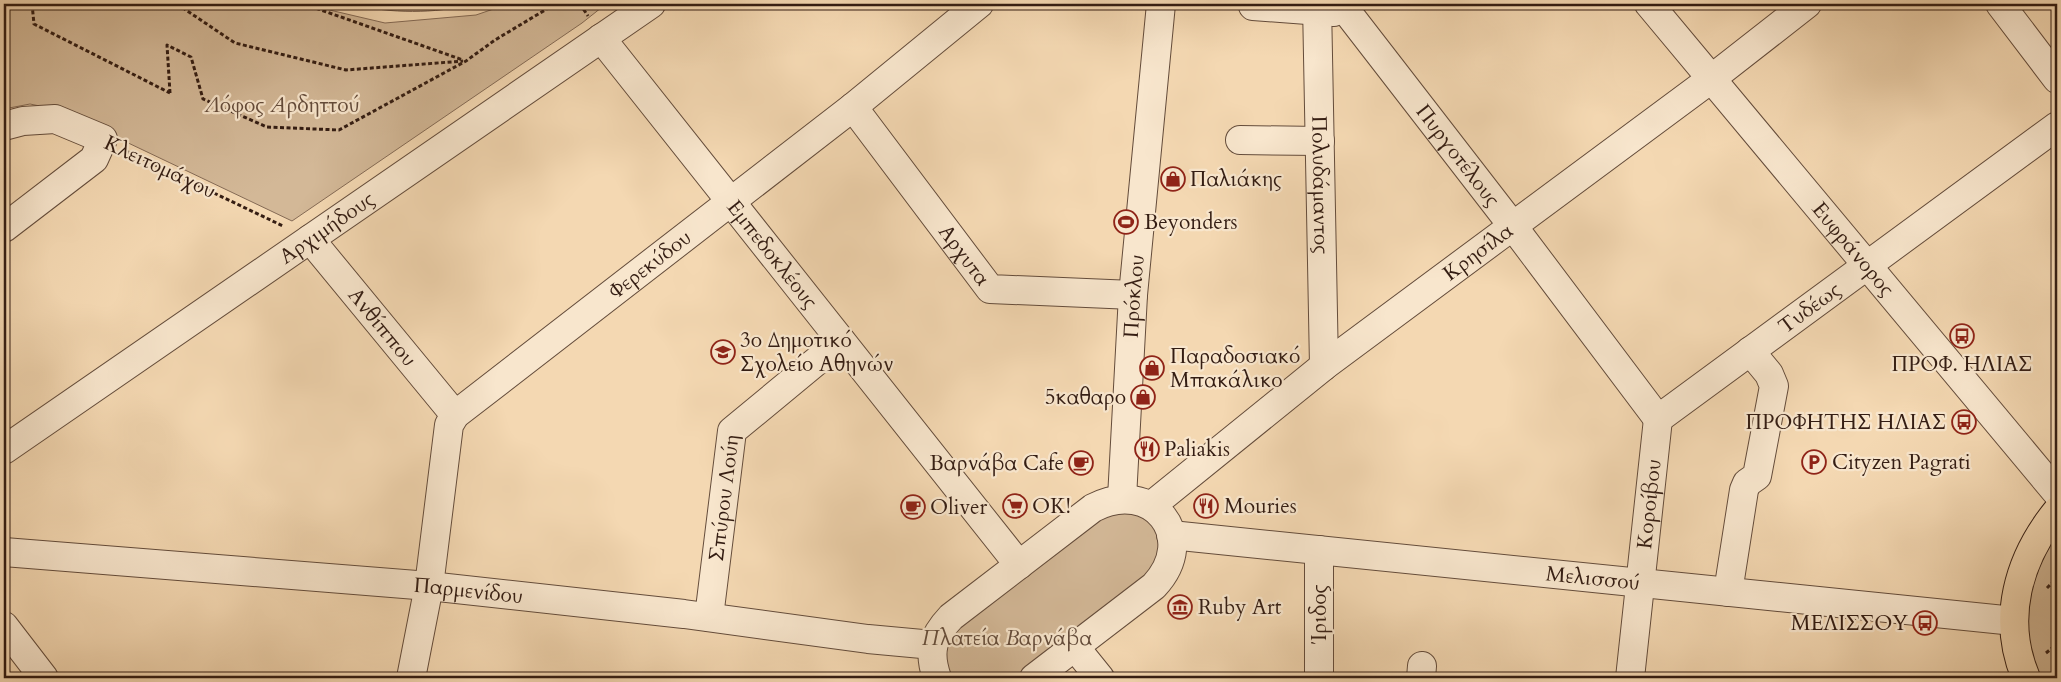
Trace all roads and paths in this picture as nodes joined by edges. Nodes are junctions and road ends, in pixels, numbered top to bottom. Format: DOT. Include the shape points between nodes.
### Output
graph roads {
  1 [pos="32,4"];
  2 [pos="177,4"];
  3 [pos="304,4"];
  4 [pos="368,4"];
  5 [pos="373,4"];
  6 [pos="456,4"];
  7 [pos="555,4"];
  8 [pos="651,4"];
  9 [pos="979,4"];
  10 [pos="1161,4"];
  11 [pos="1649,4"];
  12 [pos="1807,4"];
  13 [pos="2000,4"];
  14 [pos="430,5"];
  15 [pos="1253,6"];
  16 [pos="1317,7"];
  17 [pos="1354,8"];
  18 [pos="601,38"];
  19 [pos="466,61"];
  20 [pos="1711,79"];
  21 [pos="2057,79"];
  22 [pos="853,107"];
  23 [pos="4,126"];
  24 [pos="2057,126"];
  25 [pos="103,140"];
  26 [pos="1240,140"];
  27 [pos="1320,141"];
  28 [pos="730,200"];
  29 [pos="1512,225"];
  30 [pos="4,228"];
  31 [pos="310,239"];
  32 [pos="1868,265"];
  33 [pos="1133,295"];
  34 [pos="842,341"];
  35 [pos="1750,351"];
  36 [pos="1324,366"];
  37 [pos="455,415"];
  38 [pos="1658,419"];
  39 [pos="4,450"];
  40 [pos="2057,494"];
  41 [pos="1122,498"];
  42 [pos="1152,506"];
  43 [pos="2057,511"];
  44 [pos="1171,535"];
  45 [pos="1319,550"];
  46 [pos="4,552"];
  47 [pos="1019,565"];
  48 [pos="1641,583"];
  49 [pos="428,586"];
  50 [pos="1728,592"];
  51 [pos="709,617"];
  52 [pos="2014,621"];
  53 [pos="4,626"];
  54 [pos="933,646"];
  55 [pos="1075,647"];
  56 [pos="44,678"];
  57 [pos="411,678"];
  58 [pos="937,678"];
  59 [pos="1034,678"];
  60 [pos="1100,678"];
  61 [pos="1319,678"];
  62 [pos="1630,678"];
  63 [pos="2026,678"];
  1 -- 19 [label="path" via="34,24 170,93 167,45 191,57 203,99 267,127 339,130"];
  2 -- 19 [label="path" via="236,43 346,70"];
  3 -- 19 [label="path"];
  4 -- 5 [label="path"];
  5 -- 14 [label="path" via="404,8"];
  6 -- 14 [label="path"];
  7 -- 19 [label="path"];
  8 -- 18 [label="street, Αρχιμήδους"];
  9 -- 22 [label="street, Φερεκύδου"];
  10 -- 33 [label="street, Πρόκλου"];
  11 -- 20 [label="street, Ευφράνορος"];
  12 -- 20 [label="street, Κρησίλα"];
  13 -- 21 [label="street"];
  15 -- 16 [label="street"];
  16 -- 17 [label="street"];
  16 -- 27 [label="street, Πολυδάμαντος"];
  17 -- 29 [label="street, Πυργοτέλους"];
  18 -- 28 [label="street, Εμπεδοκλέους"];
  18 -- 31 [label="street, Αρχιμήδους"];
  20 -- 29 [label="street, Κρησίλα"];
  20 -- 32 [label="street, Ευφράνορος"];
  22 -- 28 [label="street, Φερεκύδου"];
  22 -- 33 [label="street, Αρχυτα" via="990,289"];
  23 -- 25 [label="street, Κλειτομάχου" via="23,121 55,120"];
  24 -- 32 [label="street, Τυδέως"];
  25 -- 30 [label="street" via="94,159"];
  25 -- 31 [label="path, Κλειτομάχου"];
  26 -- 27 [label="street"];
  27 -- 36 [label="street, Πολυδάμαντος"];
  28 -- 34 [label="street, Εμπεδοκλέους"];
  28 -- 37 [label="street, Φερεκύδου"];
  29 -- 36 [label="street, Κρησίλα"];
  29 -- 38 [label="street, Πυργοτέλους"];
  31 -- 37 [label="street, Ανθίππου"];
  31 -- 39 [label="street, Αρχιμήδους"];
  32 -- 35 [label="street, Τυδέως"];
  32 -- 40 [label="street, Ευφράνορος"];
  33 -- 41 [label="street, Πρόκλου"];
  34 -- 47 [label="street, Εμπεδοκλέους"];
  34 -- 51 [label="street, Σπύρου Λούη" via="732,431"];
  35 -- 38 [label="street, Τυδέως"];
  35 -- 50 [label="street" via="1780,394 1764,478 1747,483 1744,490"];
  36 -- 42 [label="street, Κρησίλα"];
  37 -- 49 [label="street" via="450,425"];
  38 -- 48 [label="street, Κοροίβου"];
  41 -- 42 [label="street"];
  41 -- 47 [label="street" via="1107,500 1093,508"];
  42 -- 44 [label="street" via="1163,517"];
  43 -- 52 [label="main road" via="2039,533 2021,573"];
  44 -- 45 [label="street, Μελισσού"];
  44 -- 55 [label="street" via="1171,561 1165,575"];
  45 -- 48 [label="street, Μελισσού"];
  45 -- 61 [label="street, Ίριδος"];
  46 -- 49 [label="street, Παρμενίδου"];
  47 -- 54 [label="street" via="951,617 939,630"];
  48 -- 50 [label="street, Μελισσού"];
  48 -- 62 [label="street, Κοροίβου"];
  49 -- 51 [label="street, Παρμενίδου"];
  49 -- 57 [label="street"];
  50 -- 52 [label="street, Μελισσού"];
  51 -- 54 [label="street, Παρμενίδου"];
  52 -- 63 [label="main road" via="2017,650"];
  53 -- 56 [label="street"];
  54 -- 58 [label="street" via="932,663"];
  55 -- 59 [label="street"];
  55 -- 60 [label="street"];
}
